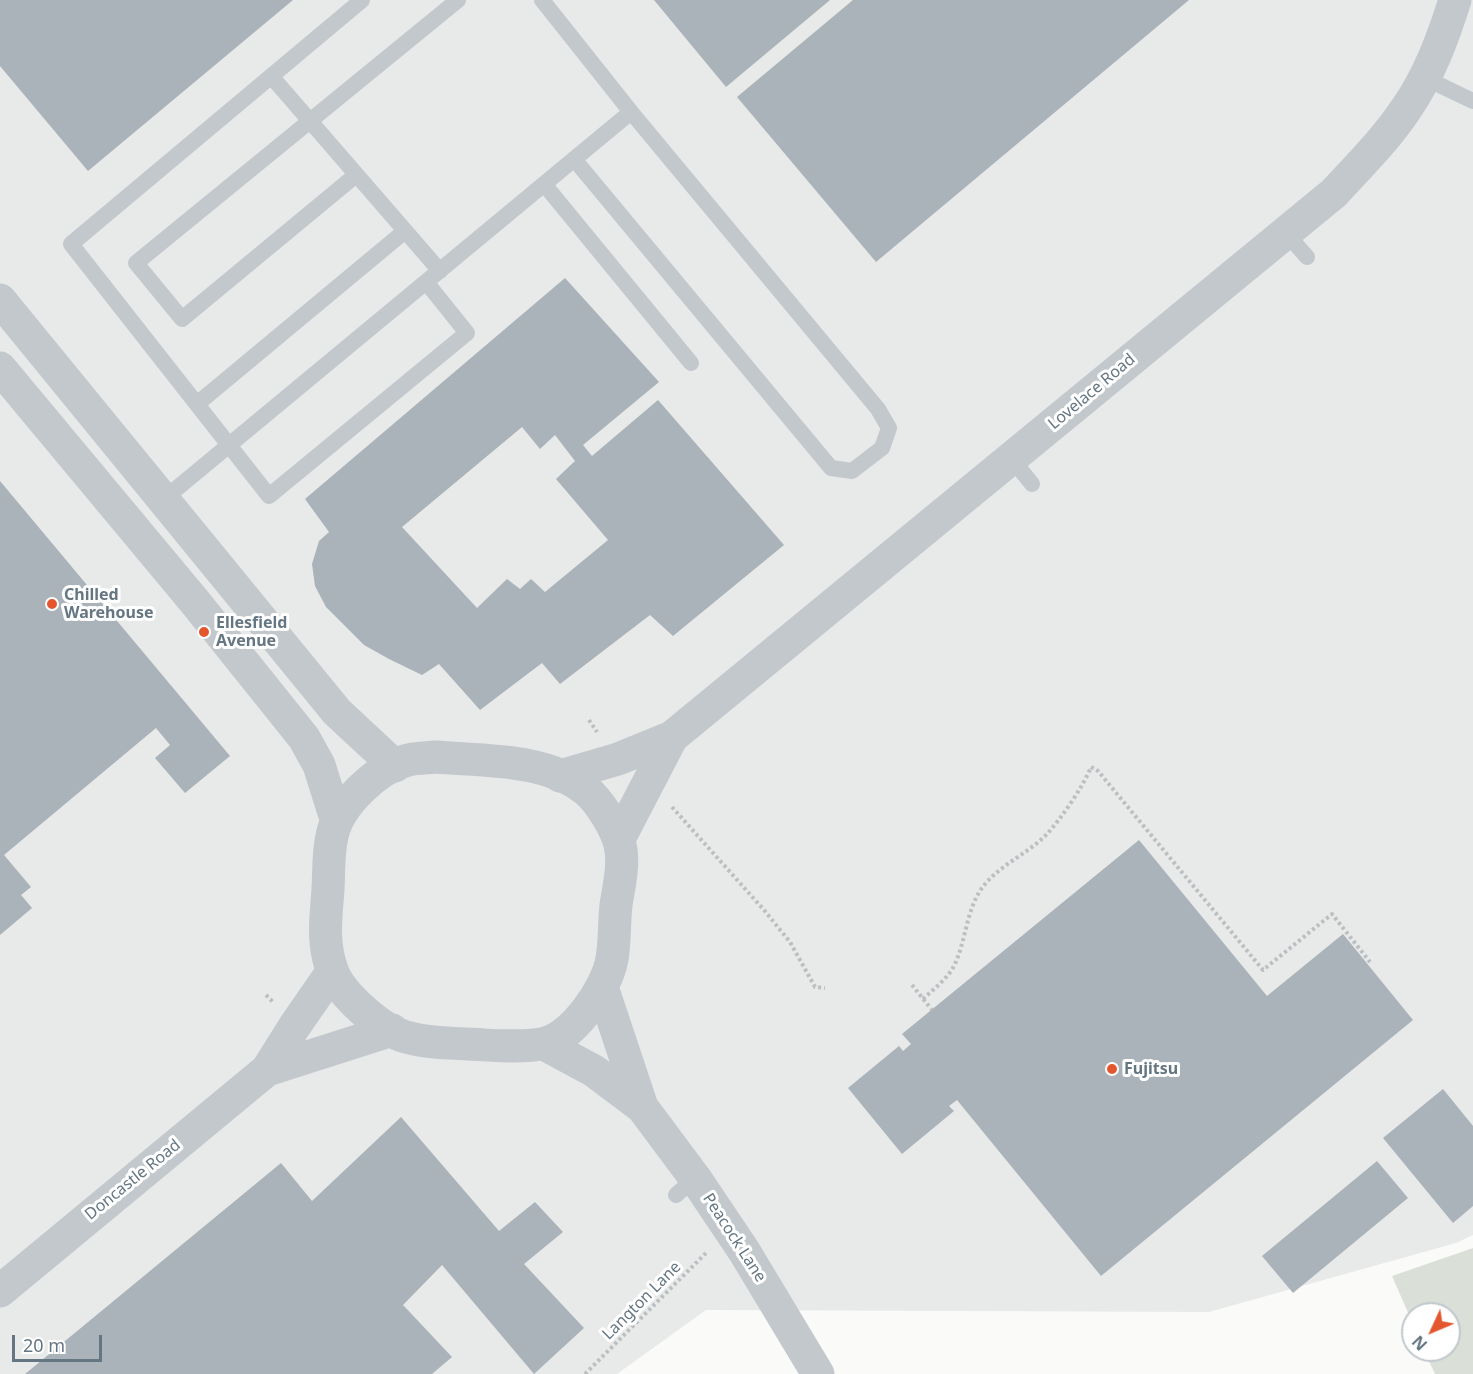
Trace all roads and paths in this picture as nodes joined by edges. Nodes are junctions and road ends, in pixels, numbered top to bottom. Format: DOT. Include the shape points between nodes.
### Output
graph roads {
  1 [pos="362,0"];
  2 [pos="458,0"];
  3 [pos="542,0"];
  4 [pos="1455,0"];
  5 [pos="271,76"];
  6 [pos="1425,78"];
  7 [pos="1473,101"];
  8 [pos="631,112"];
  9 [pos="309,121"];
  10 [pos="574,159"];
  11 [pos="356,175"];
  12 [pos="544,184"];
  13 [pos="405,231"];
  14 [pos="1286,233"];
  15 [pos="1307,257"];
  16 [pos="440,271"];
  17 [pos="426,282"];
  18 [pos="0,300"];
  19 [pos="691,363"];
  20 [pos="0,368"];
  21 [pos="197,404"];
  22 [pos="229,445"];
  23 [pos="164,499"];
  24 [pos="589,720"];
  25 [pos="672,737"];
  26 [pos="601,738"];
  27 [pos="395,766"];
  28 [pos="561,776"];
  29 [pos="667,802"];
  30 [pos="336,819"];
  31 [pos="619,839"];
  32 [pos="1370,962"];
  33 [pos="332,972"];
  34 [pos="912,986"];
  35 [pos="602,987"];
  36 [pos="825,988"];
  37 [pos="922,999"];
  38 [pos="932,1010"];
  39 [pos="392,1030"];
  40 [pos="544,1044"];
  41 [pos="267,1070"];
  42 [pos="642,1107"];
  43 [pos="715,1245"];
  44 [pos="0,1291"];
  45 [pos="585,1374"];
  46 [pos="818,1374"];
  1 -- 5 [label="lane"];
  2 -- 9 [label="lane"];
  3 -- 8 [label="lane"];
  4 -- 6 [label="street, Lovelace Road"];
  5 -- 9 [label="lane"];
  5 -- 21 [label="lane" via="71,244"];
  6 -- 7 [label="lane"];
  6 -- 14 [label="street, Lovelace Road" via="1377,146 1334,193"];
  8 -- 10 [label="lane"];
  8 -- 10 [label="lane" via="878,409 889,428 882,448 861,466 852,471 831,468"];
  9 -- 11 [label="lane"];
  9 -- 11 [label="lane" via="136,263 182,320"];
  10 -- 12 [label="lane"];
  11 -- 13 [label="lane"];
  12 -- 16 [label="lane"];
  12 -- 19 [label="lane"];
  13 -- 16 [label="lane"];
  13 -- 21 [label="lane"];
  14 -- 15 [label="lane"];
  14 -- 25 [label="street, Lovelace Road" via="1022,471"];
  16 -- 17 [label="lane"];
  17 -- 22 [label="lane"];
  17 -- 22 [label="lane" via="467,333 458,341 269,496"];
  18 -- 23 [label="street"];
  20 -- 30 [label="street" via="304,738 319,765"];
  21 -- 22 [label="lane"];
  22 -- 23 [label="lane"];
  23 -- 27 [label="street" via="337,712"];
  24 -- 26 [label="path"];
  25 -- 28 [label="street, Lovelace Road"];
  25 -- 31 [label="street, Lovelace Road"];
  27 -- 28 [label="street" via="407,760 436,757 507,763"];
  27 -- 30 [label="street" via="374,778"];
  28 -- 31 [label="street" via="586,791"];
  29 -- 36 [label="path" via="790,942 814,987"];
  30 -- 33 [label="street" via="331,837 324,937"];
  31 -- 35 [label="street" via="621,861 612,960"];
  32 -- 37 [label="path" via="1332,914 1263,970 1091,767 1085,782 1045,835 981,889 953,968"];
  33 -- 39 [label="street" via="344,991 370,1017"];
  33 -- 41 [label="street, Doncastle Road"];
  34 -- 37 [label="path"];
  35 -- 40 [label="street" via="577,1022"];
  35 -- 42 [label="street, Peacock Lane"];
  37 -- 38 [label="path"];
  39 -- 40 [label="street" via="403,1037 433,1042"];
  39 -- 41 [label="street, Doncastle Road"];
  40 -- 42 [label="street, Peacock Lane" via="594,1071"];
  41 -- 44 [label="street, Doncastle Road"];
  42 -- 46 [label="street, Peacock Lane" via="686,1186 744,1251"];
  43 -- 45 [label="path, Langton Lane"];
}
